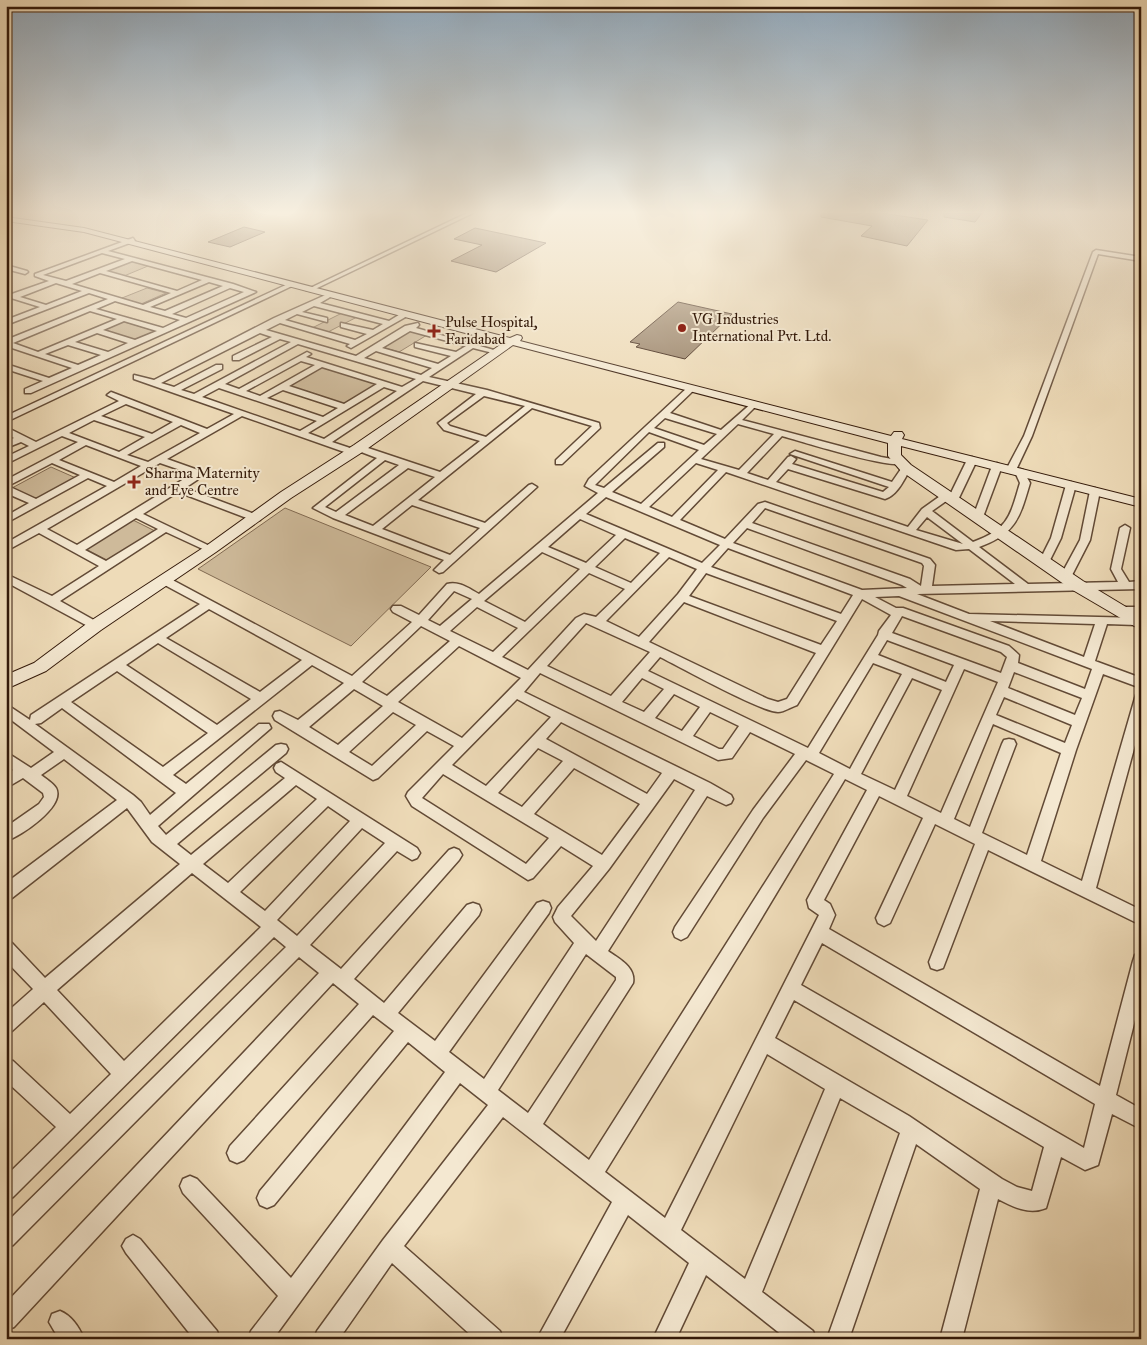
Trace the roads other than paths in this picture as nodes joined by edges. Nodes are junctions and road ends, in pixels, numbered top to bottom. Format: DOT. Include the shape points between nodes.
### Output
graph roads {
  1 [pos="39,276"];
  2 [pos="87,276"];
  3 [pos="117,276"];
  4 [pos="193,276"];
  5 [pos="256,276"];
  6 [pos="264,276"];
  7 [pos="347,276"];
  8 [pos="1087,276"];
  9 [pos="209,280"];
  10 [pos="55,281"];
  11 [pos="65,284"];
  12 [pos="290,285"];
  13 [pos="231,286"];
  14 [pos="319,290"];
  15 [pos="87,291"];
  16 [pos="251,291"];
  17 [pos="177,293"];
  18 [pos="268,295"];
  19 [pos="13,297"];
  20 [pos="114,299"];
  21 [pos="313,303"];
  22 [pos="6,304"];
  23 [pos="46,307"];
  24 [pos="143,307"];
  25 [pos="89,309"];
  26 [pos="296,312"];
  27 [pos="165,314"];
  28 [pos="405,315"];
  29 [pos="122,319"];
  30 [pos="185,320"];
  31 [pos="277,320"];
  32 [pos="324,320"];
  33 [pos="423,320"];
  34 [pos="9,322"];
  35 [pos="21,324"];
  36 [pos="390,324"];
  37 [pos="344,325"];
  38 [pos="30,326"];
  39 [pos="202,326"];
  40 [pos="408,328"];
  41 [pos="40,329"];
  42 [pos="96,330"];
  43 [pos="163,330"];
  44 [pos="258,330"];
  45 [pos="374,333"];
  46 [pos="279,336"];
  47 [pos="514,340"];
  48 [pos="68,342"];
  49 [pos="136,342"];
  50 [pos="298,342"];
  51 [pos="356,342"];
  52 [pos="6,343"];
  53 [pos="418,345"];
  54 [pos="472,345"];
  55 [pos="319,348"];
  56 [pos="375,348"];
  57 [pos="497,352"];
  58 [pos="338,353"];
  59 [pos="39,354"];
  60 [pos="108,355"];
  61 [pos="457,355"];
  62 [pos="236,358"];
  63 [pos="300,358"];
  64 [pos="357,359"];
  65 [pos="369,362"];
  66 [pos="321,365"];
  67 [pos="6,366"];
  68 [pos="219,367"];
  69 [pos="439,367"];
  70 [pos="78,368"];
  71 [pos="351,374"];
  72 [pos="137,377"];
  73 [pos="422,378"];
  74 [pos="49,381"];
  75 [pos="154,383"];
  76 [pos="382,384"];
  77 [pos="452,384"];
  78 [pos="219,385"];
  79 [pos="282,387"];
  80 [pos="691,389"];
  81 [pos="28,390"];
  82 [pos="174,390"];
  83 [pos="403,390"];
  84 [pos="239,392"];
  85 [pos="484,392"];
  86 [pos="111,395"];
  87 [pos="196,398"];
  88 [pos="127,400"];
  89 [pos="531,405"];
  90 [pos="753,405"];
  91 [pos="345,407"];
  92 [pos="257,408"];
  93 [pos="664,414"];
  94 [pos="94,417"];
  95 [pos="6,418"];
  96 [pos="324,420"];
  97 [pos="181,421"];
  98 [pos="736,421"];
  99 [pos="648,428"];
  100 [pos="6,430"];
  101 [pos="207,432"];
  102 [pos="62,433"];
  103 [pos="723,433"];
  104 [pos="301,434"];
  105 [pos="780,434"];
  106 [pos="153,437"];
  107 [pos="21,438"];
  108 [pos="896,438"];
  109 [pos="487,440"];
  110 [pos="807,441"];
  111 [pos="86,442"];
  112 [pos="324,442"];
  113 [pos="6,445"];
  114 [pos="661,445"];
  115 [pos="36,446"];
  116 [pos="706,449"];
  117 [pos="356,450"];
  118 [pos="795,454"];
  119 [pos="120,455"];
  120 [pos="384,457"];
  121 [pos="52,460"];
  122 [pos="160,460"];
  123 [pos="695,460"];
  124 [pos="972,460"];
  125 [pos="6,461"];
  126 [pos="559,462"];
  127 [pos="407,464"];
  128 [pos="786,465"];
  129 [pos="903,465"];
  130 [pos="149,466"];
  131 [pos="997,466"];
  132 [pos="724,469"];
  133 [pos="1015,469"];
  134 [pos="366,470"];
  135 [pos="87,474"];
  136 [pos="741,474"];
  137 [pos="442,476"];
  138 [pos="388,478"];
  139 [pos="770,483"];
  140 [pos="6,484"];
  141 [pos="1071,485"];
  142 [pos="114,486"];
  143 [pos="895,486"];
  144 [pos="532,487"];
  145 [pos="177,488"];
  146 [pos="6,489"];
  147 [pos="1095,491"];
  148 [pos="604,494"];
  149 [pos="949,498"];
  150 [pos="1141,498"];
  151 [pos="411,501"];
  152 [pos="37,503"];
  153 [pos="1141,503"];
  154 [pos="641,509"];
  155 [pos="926,511"];
  156 [pos="135,514"];
  157 [pos="579,515"];
  158 [pos="336,516"];
  159 [pos="978,517"];
  160 [pos="256,518"];
  161 [pos="6,520"];
  162 [pos="673,522"];
  163 [pos="746,524"];
  164 [pos="166,528"];
  165 [pos="486,528"];
  166 [pos="1125,528"];
  167 [pos="39,529"];
  168 [pos="374,530"];
  169 [pos="910,530"];
  170 [pos="999,532"];
  171 [pos="623,534"];
  172 [pos="727,544"];
  173 [pos="972,546"];
  174 [pos="6,548"];
  175 [pos="540,548"];
  176 [pos="211,549"];
  177 [pos="77,550"];
  178 [pos="667,553"];
  179 [pos="451,559"];
  180 [pos="1044,562"];
  181 [pos="107,566"];
  182 [pos="588,568"];
  183 [pos="704,568"];
  184 [pos="438,570"];
  185 [pos="6,578"];
  186 [pos="166,580"];
  187 [pos="1071,581"];
  188 [pos="1126,585"];
  189 [pos="1141,585"];
  190 [pos="1024,586"];
  191 [pos="633,588"];
  192 [pos="923,590"];
  193 [pos="900,592"];
  194 [pos="861,594"];
  195 [pos="682,597"];
  196 [pos="52,601"];
  197 [pos="478,601"];
  198 [pos="208,604"];
  199 [pos="397,609"];
  200 [pos="896,613"];
  201 [pos="962,617"];
  202 [pos="844,619"];
  203 [pos="1139,619"];
  204 [pos="1102,620"];
  205 [pos="420,621"];
  206 [pos="598,622"];
  207 [pos="94,626"];
  208 [pos="526,627"];
  209 [pos="441,632"];
  210 [pos="883,634"];
  211 [pos="158,638"];
  212 [pos="458,640"];
  213 [pos="641,643"];
  214 [pos="658,651"];
  215 [pos="824,651"];
  216 [pos="870,657"];
  217 [pos="311,658"];
  218 [pos="494,658"];
  219 [pos="961,663"];
  220 [pos="117,665"];
  221 [pos="1010,665"];
  222 [pos="1093,666"];
  223 [pos="535,672"];
  224 [pos="640,672"];
  225 [pos="909,672"];
  226 [pos="6,683"];
  227 [pos="352,684"];
  228 [pos="1001,684"];
  229 [pos="1141,684"];
  230 [pos="672,688"];
  231 [pos="950,688"];
  232 [pos="515,693"];
  233 [pos="1089,696"];
  234 [pos="260,698"];
  235 [pos="1141,698"];
  236 [pos="62,702"];
  237 [pos="614,703"];
  238 [pos="390,704"];
  239 [pos="708,706"];
  240 [pos="6,709"];
  241 [pos="560,715"];
  242 [pos="280,716"];
  243 [pos="988,717"];
  244 [pos="36,719"];
  245 [pos="646,719"];
  246 [pos="1079,722"];
  247 [pos="425,724"];
  248 [pos="747,725"];
  249 [pos="299,727"];
  250 [pos="264,728"];
  251 [pos="217,732"];
  252 [pos="684,738"];
  253 [pos="536,741"];
  254 [pos="1009,744"];
  255 [pos="464,745"];
  256 [pos="281,749"];
  257 [pos="1069,750"];
  258 [pos="64,752"];
  259 [pos="339,752"];
  260 [pos="807,755"];
  261 [pos="6,757"];
  262 [pos="572,760"];
  263 [pos="443,767"];
  264 [pos="280,768"];
  265 [pos="672,771"];
  266 [pos="27,772"];
  267 [pos="847,774"];
  268 [pos="163,775"];
  269 [pos="294,778"];
  270 [pos="6,782"];
  271 [pos="705,787"];
  272 [pos="876,788"];
  273 [pos="182,790"];
  274 [pos="488,794"];
  275 [pos="326,799"];
  276 [pos="726,799"];
  277 [pos="898,799"];
  278 [pos="128,800"];
  279 [pos="649,802"];
  280 [pos="524,816"];
  281 [pos="939,818"];
  282 [pos="360,820"];
  283 [pos="149,824"];
  284 [pos="6,835"];
  285 [pos="559,837"];
  286 [pos="979,838"];
  287 [pos="395,843"];
  288 [pos="166,844"];
  289 [pos="412,853"];
  290 [pos="454,855"];
  291 [pos="193,864"];
  292 [pos="604,864"];
  293 [pos="1032,864"];
  294 [pos="1087,892"];
  295 [pos="6,893"];
  296 [pos="228,893"];
  297 [pos="543,908"];
  298 [pos="473,910"];
  299 [pos="884,918"];
  300 [pos="1141,918"];
  301 [pos="270,924"];
  302 [pos="682,932"];
  303 [pos="819,932"];
  304 [pos="298,946"];
  305 [pos="591,947"];
  306 [pos="6,949"];
  307 [pos="1141,961"];
  308 [pos="936,962"];
  309 [pos="337,976"];
  310 [pos="46,989"];
  311 [pos="791,989"];
  312 [pos="379,1009"];
  313 [pos="6,1025"];
  314 [pos="406,1030"];
  315 [pos="764,1042"];
  316 [pos="437,1054"];
  317 [pos="6,1068"];
  318 [pos="458,1070"];
  319 [pos="124,1074"];
  320 [pos="836,1085"];
  321 [pos="493,1098"];
  322 [pos="1106,1099"];
  323 [pos="1141,1120"];
  324 [pos="531,1125"];
  325 [pos="70,1127"];
  326 [pos="911,1129"];
  327 [pos="1055,1142"];
  328 [pos="237,1153"];
  329 [pos="592,1174"];
  330 [pos="991,1185"];
  331 [pos="190,1186"];
  332 [pos="6,1190"];
  333 [pos="267,1198"];
  334 [pos="625,1200"];
  335 [pos="668,1234"];
  336 [pos="6,1238"];
  337 [pos="133,1246"];
  338 [pos="390,1247"];
  339 [pos="702,1260"];
  340 [pos="292,1295"];
  341 [pos="749,1296"];
  342 [pos="6,1319"];
  343 [pos="797,1336"];
  344 [pos="209,1339"];
  345 [pos="259,1339"];
  346 [pos="325,1339"];
  347 [pos="492,1339"];
  348 [pos="548,1339"];
  349 [pos="664,1339"];
  350 [pos="838,1339"];
  351 [pos="951,1339"];
  1 -- 10 [label="street"];
  2 -- 11 [label="street"];
  3 -- 17 [label="street"];
  4 -- 9 [label="street"];
  5 -- 12 [label="street"];
  6 -- 14 [label="street"];
  7 -- 14 [label="street"];
  8 -- 133 [label="street"];
  9 -- 13 [label="street"];
  9 -- 17 [label="street"];
  10 -- 11 [label="street"];
  10 -- 19 [label="street"];
  11 -- 15 [label="street"];
  12 -- 14 [label="street"];
  12 -- 18 [label="street"];
  13 -- 16 [label="street"];
  13 -- 27 [label="street"];
  14 -- 21 [label="street"];
  14 -- 28 [label="street"];
  14 -- 47 [label="street"];
  15 -- 20 [label="street"];
  15 -- 23 [label="street"];
  16 -- 18 [label="street"];
  16 -- 30 [label="street"];
  17 -- 24 [label="street"];
  18 -- 39 [label="street"];
  19 -- 22 [label="street"];
  19 -- 23 [label="street"];
  20 -- 24 [label="street"];
  20 -- 25 [label="street"];
  21 -- 26 [label="street"];
  21 -- 36 [label="street"];
  23 -- 34 [label="street"];
  24 -- 27 [label="street"];
  25 -- 29 [label="street"];
  25 -- 41 [label="street"];
  26 -- 31 [label="street"];
  26 -- 32 [label="street"];
  27 -- 30 [label="street"];
  28 -- 33 [label="street"];
  28 -- 36 [label="street"];
  29 -- 42 [label="street"];
  29 -- 43 [label="street"];
  30 -- 39 [label="street"];
  30 -- 43 [label="street"];
  31 -- 44 [label="street"];
  31 -- 51 [label="street"];
  33 -- 40 [label="street"];
  33 -- 47 [label="street"];
  34 -- 35 [label="street"];
  36 -- 45 [label="street"];
  37 -- 45 [label="street"];
  38 -- 41 [label="street"];
  39 -- 95 [label="street"];
  40 -- 54 [label="street"];
  40 -- 56 [label="street"];
  41 -- 52 [label="street"];
  42 -- 48 [label="street"];
  42 -- 49 [label="street"];
  43 -- 49 [label="street"];
  44 -- 46 [label="street"];
  44 -- 75 [label="street"];
  45 -- 51 [label="street"];
  46 -- 50 [label="street"];
  46 -- 62 [label="street"];
  47 -- 57 [label="street"];
  47 -- 80 [label="street"];
  47 -- 108 [label="street"];
  48 -- 59 [label="street"];
  48 -- 60 [label="street"];
  49 -- 60 [label="street"];
  50 -- 55 [label="street"];
  50 -- 78 [label="street"];
  51 -- 58 [label="street"];
  52 -- 59 [label="street"];
  53 -- 61 [label="street"];
  54 -- 57 [label="street"];
  54 -- 61 [label="street"];
  55 -- 58 [label="street"];
  55 -- 63 [label="street"];
  56 -- 64 [label="street"];
  56 -- 69 [label="street"];
  57 -- 77 [label="street"];
  58 -- 64 [label="street"];
  59 -- 70 [label="street"];
  60 -- 70 [label="street"];
  61 -- 69 [label="street"];
  63 -- 66 [label="street"];
  63 -- 84 [label="street"];
  64 -- 65 [label="street"];
  65 -- 71 [label="street"];
  65 -- 73 [label="street"];
  66 -- 71 [label="street"];
  66 -- 79 [label="street"];
  67 -- 74 [label="street"];
  68 -- 82 [label="street"];
  69 -- 73 [label="street"];
  70 -- 74 [label="street"];
  71 -- 76 [label="street"];
  72 -- 75 [label="street"];
  73 -- 77 [label="street"];
  73 -- 83 [label="street"];
  74 -- 81 [label="street"];
  75 -- 82 [label="street"];
  76 -- 83 [label="street"];
  76 -- 91 [label="street"];
  77 -- 85 [label="street"];
  77 -- 117 [label="street"];
  78 -- 84 [label="street"];
  78 -- 87 [label="street"];
  79 -- 91 [label="street"];
  79 -- 92 [label="street"];
  80 -- 90 [label="street"];
  80 -- 93 [label="street"];
  82 -- 87 [label="street"];
  83 -- 112 [label="street"];
  84 -- 92 [label="street"];
  85 -- 89 [label="street"];
  85 -- 109 [label="street" via="442,423 447,428"];
  86 -- 88 [label="street"];
  87 -- 92 [label="street"];
  88 -- 94 [label="street"];
  88 -- 97 [label="street"];
  89 -- 109 [label="street"];
  89 -- 126 [label="street" via="596,425"];
  90 -- 98 [label="street"];
  90 -- 108 [label="street"];
  91 -- 96 [label="street"];
  92 -- 96 [label="street"];
  92 -- 101 [label="street"];
  92 -- 104 [label="street"];
  93 -- 99 [label="street"];
  93 -- 103 [label="street"];
  94 -- 102 [label="street"];
  94 -- 106 [label="street"];
  96 -- 104 [label="street"];
  97 -- 101 [label="street"];
  97 -- 106 [label="street"];
  98 -- 103 [label="street"];
  98 -- 105 [label="street"];
  99 -- 116 [label="street"];
  99 -- 148 [label="street" via="590,484 592,489"];
  100 -- 107 [label="street"];
  101 -- 122 [label="street"];
  102 -- 111 [label="street"];
  102 -- 115 [label="street"];
  103 -- 116 [label="street"];
  104 -- 112 [label="street"];
  105 -- 110 [label="street"];
  105 -- 136 [label="street"];
  106 -- 119 [label="street"];
  107 -- 113 [label="street"];
  107 -- 115 [label="street"];
  108 -- 124 [label="street"];
  108 -- 129 [label="street" via="894,456"];
  108 -- 133 [label="street"];
  109 -- 137 [label="street"];
  110 -- 118 [label="street"];
  110 -- 129 [label="street"];
  111 -- 119 [label="street"];
  111 -- 121 [label="street"];
  112 -- 117 [label="street"];
  114 -- 148 [label="street"];
  115 -- 125 [label="street"];
  116 -- 123 [label="street"];
  117 -- 120 [label="street"];
  117 -- 160 [label="street"];
  118 -- 128 [label="street"];
  118 -- 143 [label="street"];
  119 -- 130 [label="street"];
  120 -- 127 [label="street"];
  120 -- 134 [label="street"];
  121 -- 135 [label="street"];
  121 -- 140 [label="street"];
  122 -- 130 [label="street"];
  122 -- 145 [label="street" via="197,474"];
  123 -- 132 [label="street"];
  123 -- 154 [label="street"];
  124 -- 131 [label="street"];
  124 -- 149 [label="street"];
  127 -- 137 [label="street"];
  127 -- 138 [label="street"];
  128 -- 139 [label="street"];
  128 -- 143 [label="street" via="881,496"];
  129 -- 143 [label="street"];
  129 -- 149 [label="street"];
  130 -- 142 [label="street"];
  131 -- 133 [label="street"];
  131 -- 159 [label="street"];
  132 -- 136 [label="street"];
  132 -- 162 [label="street"];
  133 -- 141 [label="street"];
  133 -- 150 [label="street"];
  133 -- 170 [label="street" via="1025,483 1011,523"];
  134 -- 138 [label="street"];
  134 -- 158 [label="street" via="319,505 320,510"];
  135 -- 142 [label="street"];
  135 -- 152 [label="street"];
  136 -- 139 [label="street"];
  137 -- 151 [label="street"];
  138 -- 158 [label="street"];
  139 -- 169 [label="street"];
  141 -- 147 [label="street"];
  141 -- 180 [label="street" via="1056,538"];
  142 -- 167 [label="street"];
  144 -- 165 [label="street"];
  145 -- 156 [label="street"];
  145 -- 160 [label="street"];
  146 -- 152 [label="street"];
  147 -- 153 [label="street"];
  147 -- 187 [label="street"];
  148 -- 154 [label="street"];
  148 -- 157 [label="street"];
  149 -- 155 [label="street"];
  149 -- 159 [label="street"];
  151 -- 165 [label="street"];
  151 -- 168 [label="street"];
  152 -- 161 [label="street"];
  154 -- 162 [label="street"];
  155 -- 169 [label="street"];
  155 -- 173 [label="street"];
  156 -- 164 [label="street"];
  156 -- 177 [label="street"];
  157 -- 171 [label="street"];
  157 -- 175 [label="street"];
  158 -- 168 [label="street"];
  159 -- 170 [label="street"];
  160 -- 176 [label="street"];
  162 -- 172 [label="street"];
  163 -- 172 [label="street"];
  163 -- 192 [label="street"];
  163 -- 192 [label="street" via="762,506 770,506 926,561 930,565"];
  164 -- 176 [label="street"];
  164 -- 181 [label="street"];
  165 -- 179 [label="street"];
  166 -- 188 [label="street" via="1116,563 1117,573"];
  167 -- 174 [label="street"];
  167 -- 177 [label="street"];
  168 -- 179 [label="street"];
  169 -- 173 [label="street" via="960,548"];
  170 -- 173 [label="street"];
  170 -- 180 [label="street"];
  171 -- 178 [label="street"];
  171 -- 182 [label="street"];
  172 -- 183 [label="street"];
  172 -- 194 [label="street"];
  173 -- 190 [label="street"];
  175 -- 182 [label="street"];
  175 -- 197 [label="street"];
  176 -- 186 [label="street"];
  177 -- 181 [label="street"];
  178 -- 183 [label="street"];
  178 -- 191 [label="street"];
  179 -- 184 [label="street"];
  180 -- 187 [label="street"];
  181 -- 196 [label="street"];
  182 -- 191 [label="street"];
  182 -- 208 [label="street"];
  183 -- 195 [label="street"];
  183 -- 202 [label="street"];
  185 -- 196 [label="street"];
  186 -- 198 [label="street"];
  186 -- 207 [label="street"];
  187 -- 188 [label="street"];
  187 -- 190 [label="street"];
  187 -- 203 [label="street" via="1119,611"];
  188 -- 189 [label="street"];
  190 -- 192 [label="street"];
  191 -- 206 [label="street"];
  192 -- 193 [label="street"];
  193 -- 194 [label="street"];
  193 -- 201 [label="street"];
  194 -- 200 [label="street"];
  194 -- 202 [label="street"];
  195 -- 213 [label="street"];
  195 -- 215 [label="street"];
  196 -- 207 [label="street"];
  197 -- 205 [label="street" via="454,586"];
  197 -- 208 [label="street"];
  197 -- 209 [label="street"];
  198 -- 211 [label="street"];
  198 -- 217 [label="street"];
  199 -- 205 [label="street"];
  200 -- 210 [label="street"];
  200 -- 221 [label="street" via="904,611 1005,649 1013,655"];
  201 -- 204 [label="street"];
  201 -- 222 [label="street"];
  202 -- 215 [label="street"];
  203 -- 204 [label="street"];
  204 -- 222 [label="street"];
  205 -- 209 [label="street"];
  205 -- 227 [label="street"];
  206 -- 213 [label="street"];
  206 -- 223 [label="street" via="584,618 580,621"];
  207 -- 226 [label="street" via="40,667"];
  208 -- 218 [label="street"];
  209 -- 212 [label="street"];
  210 -- 216 [label="street"];
  210 -- 219 [label="street"];
  211 -- 220 [label="street"];
  211 -- 234 [label="street"];
  212 -- 218 [label="street"];
  212 -- 238 [label="street"];
  213 -- 214 [label="street"];
  214 -- 215 [label="street" via="764,704 778,707 792,702"];
  214 -- 224 [label="street"];
  216 -- 225 [label="street"];
  216 -- 260 [label="street"];
  217 -- 227 [label="street"];
  217 -- 234 [label="street"];
  218 -- 223 [label="street"];
  219 -- 228 [label="street"];
  219 -- 231 [label="street"];
  220 -- 236 [label="street"];
  220 -- 251 [label="street"];
  221 -- 228 [label="street"];
  221 -- 233 [label="street"];
  222 -- 229 [label="street"];
  222 -- 233 [label="street"];
  223 -- 232 [label="street"];
  223 -- 237 [label="street"];
  224 -- 230 [label="street"];
  224 -- 237 [label="street"];
  225 -- 231 [label="street"];
  225 -- 267 [label="street"];
  227 -- 238 [label="street"];
  227 -- 249 [label="street"];
  228 -- 243 [label="street"];
  228 -- 246 [label="street"];
  230 -- 239 [label="street"];
  230 -- 245 [label="street"];
  231 -- 277 [label="street"];
  232 -- 241 [label="street"];
  232 -- 255 [label="street"];
  233 -- 246 [label="street"];
  234 -- 251 [label="street"];
  235 -- 294 [label="street"];
  236 -- 244 [label="street"];
  236 -- 268 [label="street"];
  237 -- 245 [label="street"];
  238 -- 247 [label="street"];
  238 -- 259 [label="street"];
  239 -- 248 [label="street"];
  239 -- 252 [label="street"];
  240 -- 258 [label="street"];
  241 -- 253 [label="street"];
  241 -- 265 [label="street"];
  242 -- 249 [label="street"];
  243 -- 257 [label="street"];
  243 -- 281 [label="street"];
  245 -- 252 [label="street"];
  246 -- 257 [label="street"];
  247 -- 255 [label="street"];
  247 -- 259 [label="street" via="372,774"];
  248 -- 252 [label="street" via="723,755"];
  248 -- 260 [label="street"];
  249 -- 259 [label="street"];
  250 -- 283 [label="street"];
  251 -- 268 [label="street"];
  253 -- 262 [label="street"];
  253 -- 274 [label="street"];
  254 -- 286 [label="street"];
  255 -- 263 [label="street"];
  256 -- 288 [label="street"];
  257 -- 293 [label="street"];
  258 -- 266 [label="street"];
  258 -- 278 [label="street"];
  260 -- 267 [label="street"];
  260 -- 302 [label="street" via="758,814"];
  261 -- 266 [label="street"];
  262 -- 279 [label="street"];
  262 -- 280 [label="street"];
  263 -- 274 [label="street"];
  263 -- 285 [label="street" via="413,796 417,802 528,872"];
  264 -- 269 [label="street"];
  265 -- 271 [label="street"];
  265 -- 279 [label="street"];
  266 -- 270 [label="street"];
  266 -- 284 [label="street" via="50,790 51,798 44,808"];
  267 -- 272 [label="street"];
  267 -- 329 [label="street"];
  268 -- 273 [label="street"];
  269 -- 275 [label="street"];
  269 -- 291 [label="street"];
  271 -- 276 [label="street"];
  271 -- 305 [label="street"];
  272 -- 277 [label="street"];
  272 -- 303 [label="street" via="815,900 827,915"];
  274 -- 280 [label="street"];
  275 -- 282 [label="street"];
  275 -- 296 [label="street"];
  277 -- 281 [label="street"];
  278 -- 283 [label="street" via="142,812"];
  278 -- 295 [label="street"];
  279 -- 292 [label="street"];
  280 -- 285 [label="street"];
  281 -- 286 [label="street"];
  281 -- 299 [label="street"];
  282 -- 287 [label="street"];
  282 -- 301 [label="street"];
  283 -- 288 [label="street"];
  285 -- 292 [label="street"];
  286 -- 293 [label="street"];
  286 -- 308 [label="street"];
  287 -- 289 [label="street"];
  287 -- 304 [label="street"];
  288 -- 291 [label="street"];
  290 -- 309 [label="street"];
  291 -- 296 [label="street"];
  291 -- 310 [label="street"];
  292 -- 305 [label="street" via="561,917"];
  293 -- 294 [label="street"];
  294 -- 300 [label="street"];
  296 -- 301 [label="street"];
  297 -- 316 [label="street"];
  298 -- 312 [label="street"];
  301 -- 304 [label="street"];
  301 -- 319 [label="street"];
  303 -- 311 [label="street"];
  303 -- 322 [label="street"];
  304 -- 309 [label="street"];
  304 -- 336 [label="street"];
  305 -- 321 [label="street"];
  305 -- 324 [label="street" via="623,972 626,978"];
  306 -- 310 [label="street"];
  307 -- 322 [label="street"];
  309 -- 312 [label="street"];
  309 -- 342 [label="street"];
  310 -- 313 [label="street"];
  310 -- 319 [label="street"];
  311 -- 315 [label="street"];
  311 -- 327 [label="street"];
  312 -- 314 [label="street"];
  312 -- 328 [label="street"];
  314 -- 316 [label="street"];
  314 -- 333 [label="street"];
  315 -- 320 [label="street"];
  315 -- 335 [label="street"];
  316 -- 318 [label="street"];
  317 -- 325 [label="street"];
  318 -- 321 [label="street"];
  318 -- 340 [label="street"];
  319 -- 325 [label="street"];
  320 -- 326 [label="street"];
  320 -- 341 [label="street"];
  321 -- 324 [label="street"];
  321 -- 338 [label="street"];
  322 -- 323 [label="street"];
  322 -- 327 [label="street" via="1092,1158 1085,1160"];
  324 -- 329 [label="street"];
  325 -- 332 [label="street"];
  326 -- 330 [label="street"];
  326 -- 350 [label="street"];
  327 -- 330 [label="street" via="1039,1201 1034,1204 1027,1202"];
  329 -- 334 [label="street"];
  330 -- 351 [label="street"];
  331 -- 340 [label="street"];
  334 -- 335 [label="street"];
  334 -- 348 [label="street"];
  335 -- 339 [label="street"];
  337 -- 344 [label="street"];
  338 -- 346 [label="street"];
  338 -- 347 [label="street"];
  339 -- 341 [label="street"];
  339 -- 349 [label="street"];
  340 -- 345 [label="street"];
  341 -- 343 [label="street"];
}
